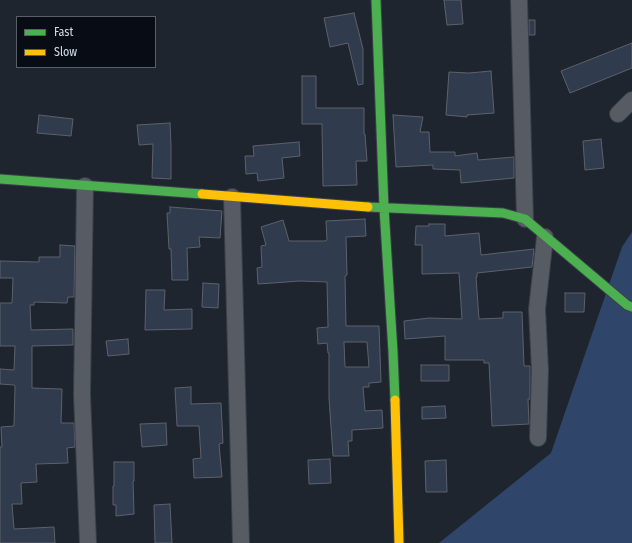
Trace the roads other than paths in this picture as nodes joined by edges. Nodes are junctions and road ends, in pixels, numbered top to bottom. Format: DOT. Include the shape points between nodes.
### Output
graph roads {
  1 [pos="376,0"];
  2 [pos="519,0"];
  3 [pos="632,100"];
  4 [pos="618,114"];
  5 [pos="0,179"];
  6 [pos="85,186"];
  7 [pos="232,197"];
  8 [pos="384,208"];
  9 [pos="525,219"];
  10 [pos="545,237"];
  11 [pos="632,307"];
  12 [pos="538,438"];
  13 [pos="88,543"];
  14 [pos="241,543"];
  15 [pos="399,543"];
  1 -- 8 [label="street"];
  2 -- 9 [label="street"];
  3 -- 4 [label="street"];
  5 -- 6 [label="street"];
  6 -- 7 [label="street"];
  6 -- 13 [label="street" via="82,395"];
  7 -- 8 [label="street"];
  7 -- 14 [label="street"];
  8 -- 9 [label="street" via="503,213"];
  8 -- 15 [label="street" via="393,352"];
  9 -- 10 [label="street"];
  10 -- 11 [label="street"];
  10 -- 12 [label="street" via="537,309 540,370"];
}
